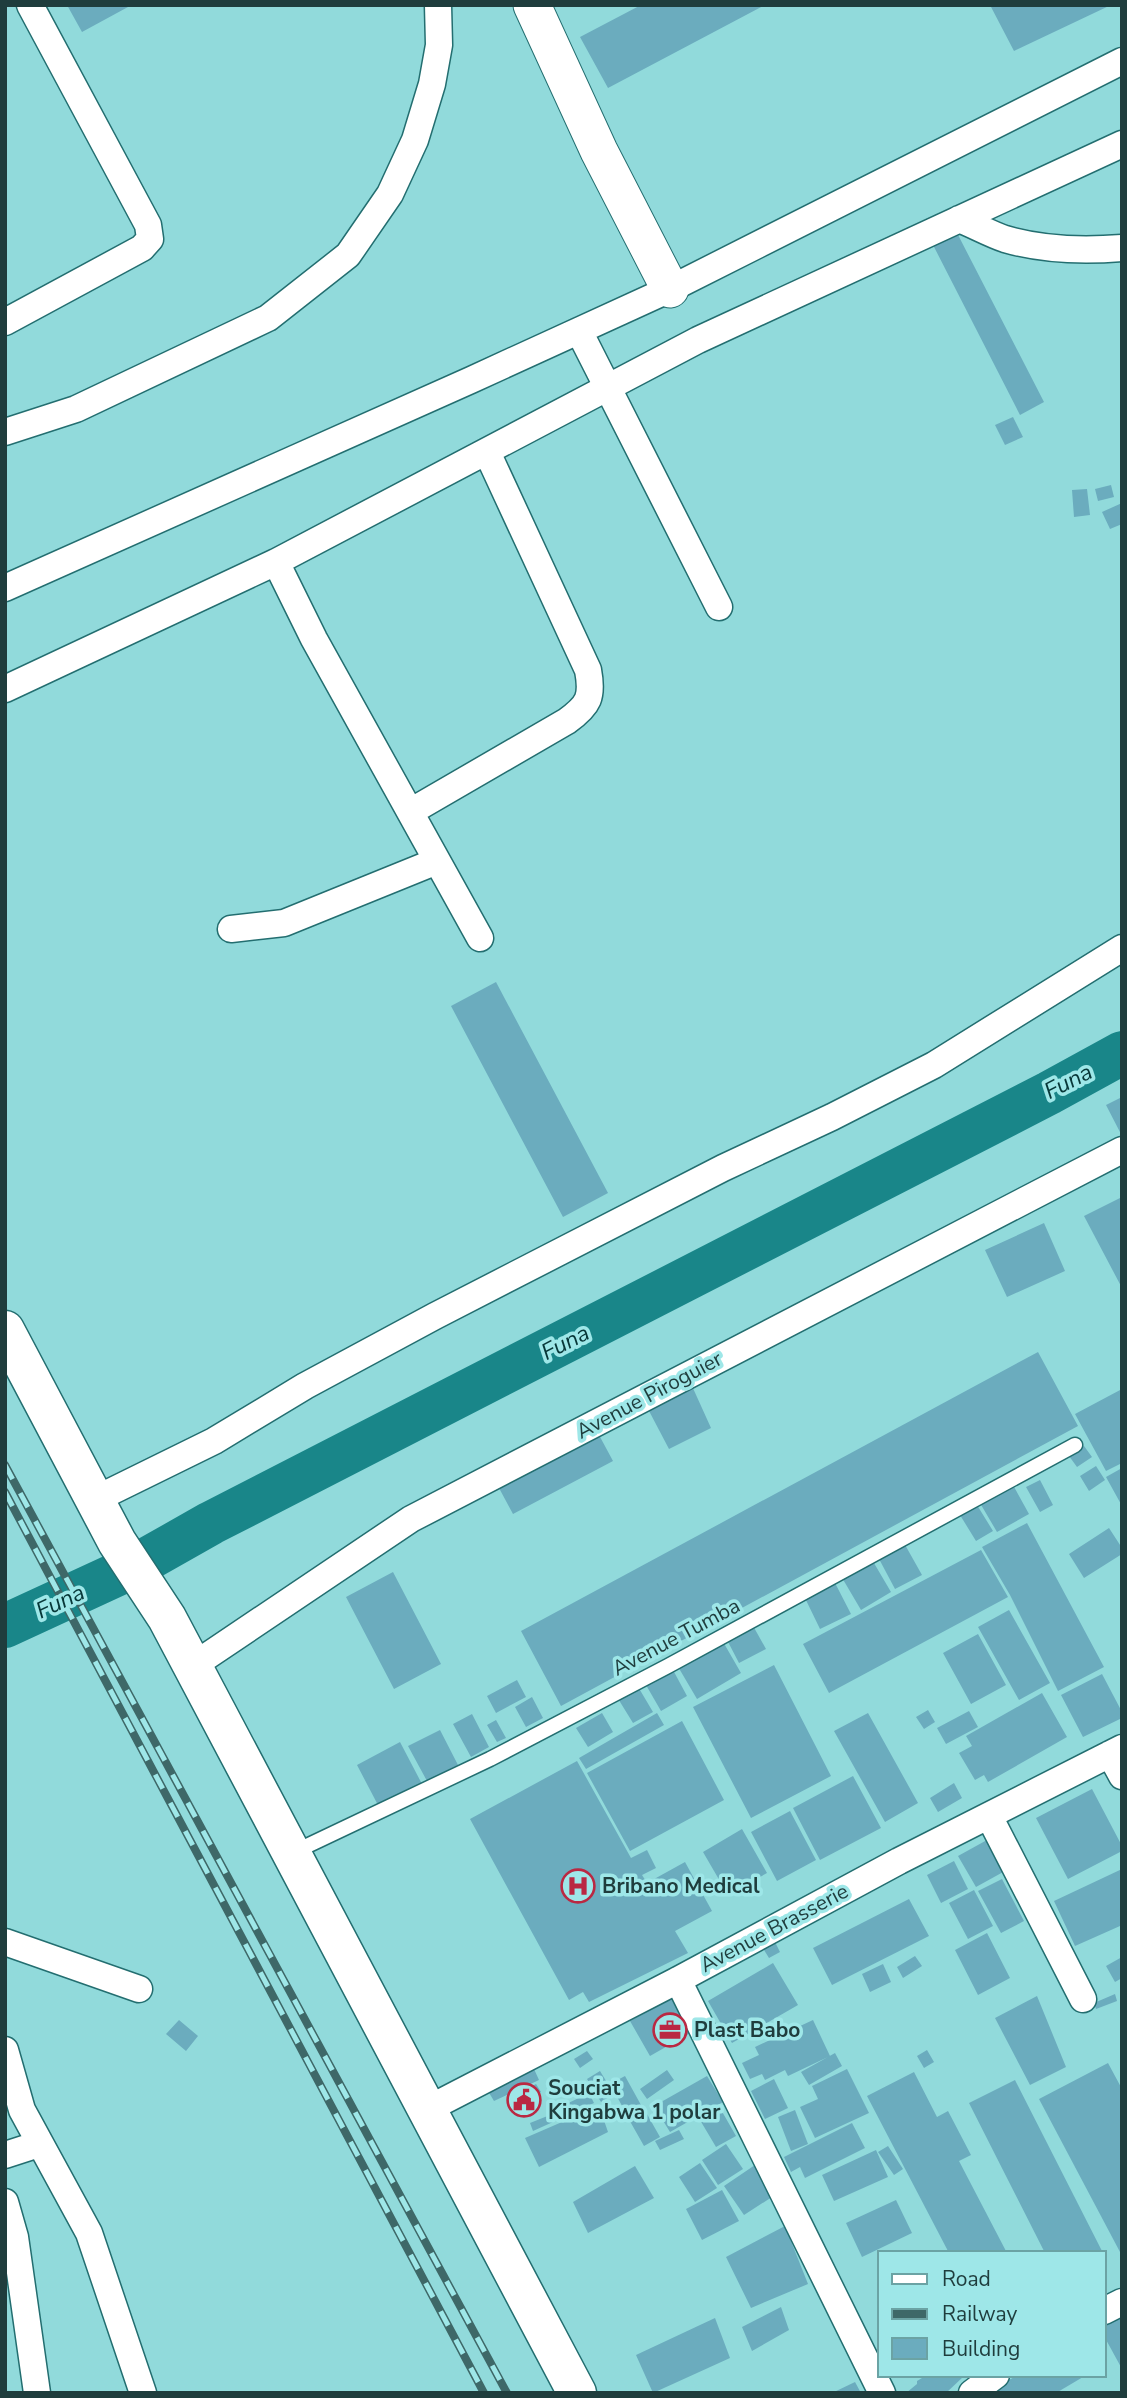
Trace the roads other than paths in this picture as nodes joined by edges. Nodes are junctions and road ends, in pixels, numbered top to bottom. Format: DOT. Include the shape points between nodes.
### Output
graph roads {
  1 [pos="30,5"];
  2 [pos="438,5"];
  3 [pos="532,5"];
  4 [pos="1122,61"];
  5 [pos="1122,144"];
  6 [pos="959,219"];
  7 [pos="1122,248"];
  8 [pos="670,289"];
  9 [pos="5,322"];
  10 [pos="579,331"];
  11 [pos="608,388"];
  12 [pos="5,432"];
  13 [pos="487,452"];
  14 [pos="276,562"];
  15 [pos="5,588"];
  16 [pos="719,607"];
  17 [pos="5,689"];
  18 [pos="410,812"];
  19 [pos="437,861"];
  20 [pos="231,929"];
  21 [pos="480,938"];
  22 [pos="1122,947"];
  23 [pos="1122,1150"];
  24 [pos="5,1330"];
  25 [pos="1074,1445"];
  26 [pos="96,1499"];
  27 [pos="191,1667"];
  28 [pos="1118,1759"];
  29 [pos="989,1816"];
  30 [pos="291,1854"];
  31 [pos="5,1942"];
  32 [pos="678,1980"];
  33 [pos="139,1989"];
  34 [pos="1083,1999"];
  35 [pos="5,2050"];
  36 [pos="426,2110"];
  37 [pos="39,2144"];
  38 [pos="5,2155"];
  39 [pos="5,2202"];
  40 [pos="1122,2302"];
  41 [pos="1106,2310"];
  42 [pos="993,2377"];
  43 [pos="37,2393"];
  44 [pos="143,2393"];
  45 [pos="577,2393"];
  46 [pos="882,2393"];
  47 [pos="972,2393"];
  1 -- 9 [label="street" via="148,225 150,239 142,248"];
  2 -- 12 [label="street" via="439,45 415,140 390,194 348,255 268,318 76,409"];
  3 -- 8 [label="street" via="599,151"];
  4 -- 8 [label="street"];
  5 -- 6 [label="street"];
  6 -- 7 [label="street" via="1004,239 1035,245"];
  6 -- 11 [label="street" via="698,340"];
  8 -- 10 [label="street"];
  10 -- 11 [label="street"];
  10 -- 15 [label="street"];
  11 -- 13 [label="street"];
  11 -- 16 [label="street"];
  13 -- 14 [label="street"];
  13 -- 18 [label="street" via="588,670 588,701 567,722"];
  14 -- 17 [label="street"];
  14 -- 18 [label="street"];
  18 -- 19 [label="street"];
  19 -- 20 [label="street" via="284,923"];
  19 -- 21 [label="street"];
  22 -- 26 [label="street" via="934,1065 435,1315 214,1441"];
  23 -- 27 [label="street, Avenue Piroguier" via="411,1519"];
  24 -- 26 [label="main road"];
  25 -- 30 [label="lane, Avenue Tumba" via="490,1759"];
  26 -- 27 [label="main road"];
  27 -- 30 [label="main road"];
  28 -- 29 [label="street, Avenue Brasserie"];
  29 -- 32 [label="street, Avenue Brasserie"];
  29 -- 34 [label="street"];
  30 -- 36 [label="main road"];
  31 -- 33 [label="street"];
  32 -- 36 [label="street, Avenue Brasserie"];
  32 -- 46 [label="street"];
  35 -- 37 [label="street" via="22,2110"];
  36 -- 45 [label="main road"];
  37 -- 38 [label="street"];
  37 -- 44 [label="street" via="89,2232"];
  39 -- 43 [label="street" via="15,2237"];
  40 -- 41 [label="street"];
  42 -- 47 [label="street"];
}
